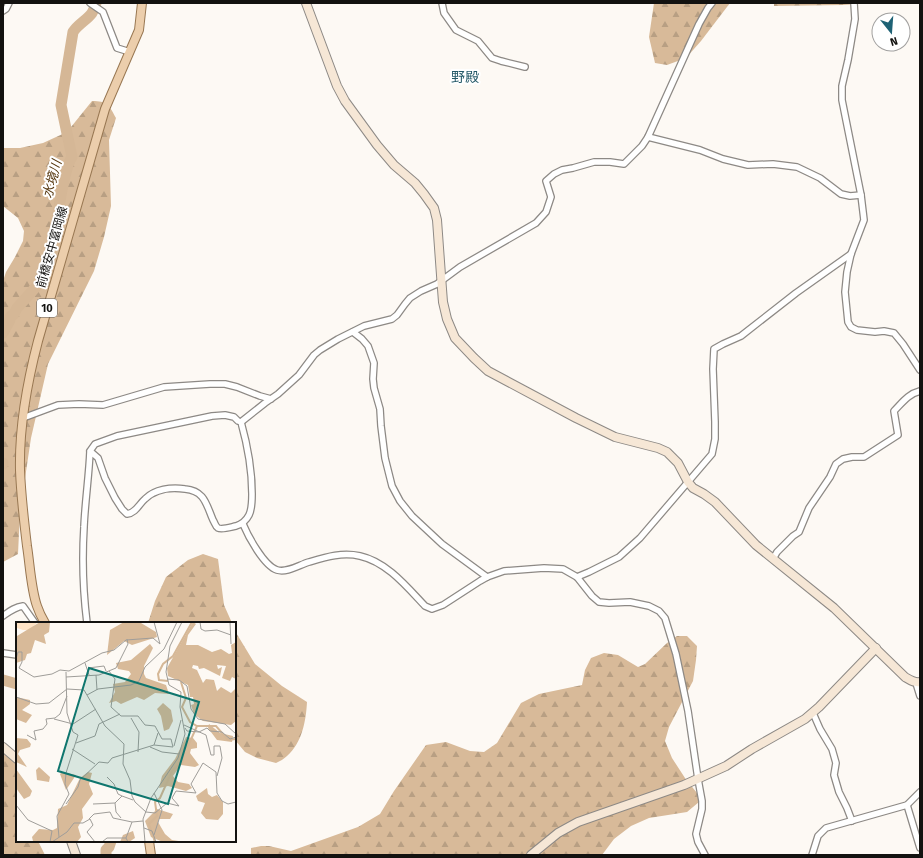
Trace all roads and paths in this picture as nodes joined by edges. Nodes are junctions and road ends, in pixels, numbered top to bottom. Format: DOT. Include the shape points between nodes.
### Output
graph roads {
  1 [pos="9,3"];
  2 [pos="90,3"];
  3 [pos="142,3"];
  4 [pos="306,3"];
  5 [pos="442,3"];
  6 [pos="712,3"];
  7 [pos="854,3"];
  8 [pos="3,11"];
  9 [pos="130,52"];
  10 [pos="525,67"];
  11 [pos="648,137"];
  12 [pos="861,195"];
  13 [pos="851,254"];
  14 [pos="442,281"];
  15 [pos="353,332"];
  16 [pos="920,370"];
  17 [pos="920,391"];
  18 [pos="271,399"];
  19 [pos="23,418"];
  20 [pos="241,422"];
  21 [pos="90,450"];
  22 [pos="688,482"];
  23 [pos="243,524"];
  24 [pos="773,559"];
  25 [pos="487,577"];
  26 [pos="577,577"];
  27 [pos="3,616"];
  28 [pos="34,622"];
  29 [pos="45,622"];
  30 [pos="87,622"];
  31 [pos="876,648"];
  32 [pos="3,652"];
  33 [pos="16,655"];
  34 [pos="918,682"];
  35 [pos="920,696"];
  36 [pos="813,713"];
  37 [pos="3,748"];
  38 [pos="16,758"];
  39 [pos="698,778"];
  40 [pos="920,792"];
  41 [pos="907,805"];
  42 [pos="852,821"];
  43 [pos="71,842"];
  44 [pos="149,842"];
  45 [pos="920,848"];
  46 [pos="76,855"];
  47 [pos="151,855"];
  48 [pos="531,855"];
  49 [pos="705,855"];
  50 [pos="812,855"];
  1 -- 8 [label="street"];
  2 -- 9 [label="street" via="103,12 117,48"];
  3 -- 9 [label="main road, 前橋安中富岡線 / 10" via="139,30"];
  4 -- 14 [label="street" via="345,101 377,145 394,165 415,183 434,208 438,225"];
  5 -- 10 [label="street" via="444,13 456,30 478,41 492,58"];
  6 -- 11 [label="street" via="699,24"];
  7 -- 12 [label="street" via="855,19 842,86 842,100"];
  9 -- 19 [label="main road, 前橋安中富岡線 / 10" via="105,108 38,340 29,376"];
  11 -- 12 [label="street" via="748,165 773,164 797,167 820,178 840,194"];
  11 -- 14 [label="street" via="624,164 594,162 554,174 546,181 551,197 546,212 536,223 460,267"];
  12 -- 13 [label="street" via="864,220"];
  13 -- 16 [label="street" via="845,292 848,322 857,330 894,334"];
  13 -- 22 [label="street" via="741,336 714,349 715,439 712,454"];
  14 -- 15 [label="street" via="410,298 392,319 364,326"];
  14 -- 22 [label="street" via="443,302 455,338 488,371 615,437 667,452 678,463"];
  15 -- 18 [label="street" via="320,350 299,375"];
  15 -- 25 [label="street" via="368,346 374,363 374,388 380,409 385,458 389,478 400,501 442,544"];
  17 -- 24 [label="street" via="907,397 894,411 898,435 864,457 844,459 836,464 830,478 808,508 799,532"];
  18 -- 19 [label="street" via="225,384 164,386 103,405 58,405"];
  18 -- 20 [label="street"];
  19 -- 29 [label="main road, 前橋安中富岡線 / 10" via="20,469 22,501 32,581 37,606"];
  20 -- 21 [label="street" via="225,415 212,416 117,436 95,444"];
  20 -- 23 [label="street" via="252,474 252,507"];
  21 -- 23 [label="street" via="98,458 105,478 122,510 127,514 134,512 153,492 184,489 198,492 216,526 221,529"];
  21 -- 30 [label="street" via="83,560"];
  22 -- 24 [label="street" via="715,502"];
  22 -- 26 [label="street" via="640,538 619,557"];
  23 -- 25 [label="street" via="262,558 276,570 284,571 333,556 360,556 373,560 392,573 425,606 432,609 443,605"];
  24 -- 31 [label="street" via="834,608"];
  25 -- 26 [label="street" via="504,571 544,568 563,568"];
  26 -- 39 [label="street" via="599,602 630,602 649,606 665,618 676,654 688,711"];
  27 -- 28 [label="street" via="16,607 23,606"];
  31 -- 34 [label="street" via="905,677"];
  31 -- 36 [label="street"];
  32 -- 33 [label="street"];
  34 -- 35 [label="street"];
  36 -- 39 [label="street" via="726,766"];
  36 -- 42 [label="street" via="832,749 836,763 834,775"];
  37 -- 38 [label="street"];
  39 -- 48 [label="street" via="578,822 558,833"];
  39 -- 49 [label="street" via="702,809 696,834"];
  40 -- 41 [label="street"];
  41 -- 42 [label="street"];
  41 -- 45 [label="street"];
  42 -- 50 [label="street" via="823,830 818,836"];
  43 -- 46 [label="street"];
  44 -- 47 [label="main road"];
}
